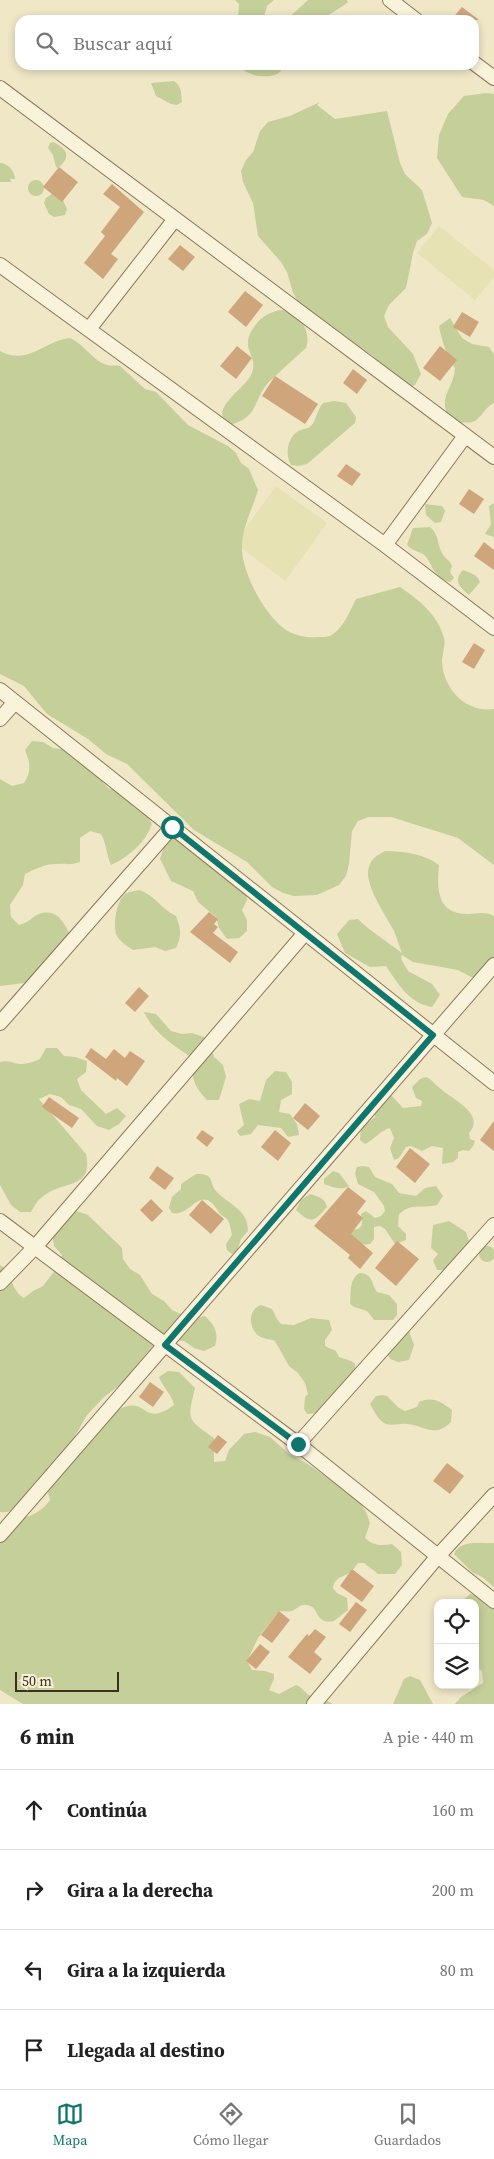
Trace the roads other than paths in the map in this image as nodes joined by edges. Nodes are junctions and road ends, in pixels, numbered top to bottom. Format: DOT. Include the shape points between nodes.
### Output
graph roads {
  1 [pos="390,0"];
  2 [pos="410,15"];
  3 [pos="479,67"];
  4 [pos="494,78"];
  5 [pos="0,88"];
  6 [pos="175,219"];
  7 [pos="0,265"];
  8 [pos="89,329"];
  9 [pos="465,436"];
  10 [pos="494,457"];
  11 [pos="386,545"];
  12 [pos="494,628"];
  13 [pos="0,690"];
  14 [pos="15,702"];
  15 [pos="0,720"];
  16 [pos="172,827"];
  17 [pos="305,933"];
  18 [pos="494,965"];
  19 [pos="0,1023"];
  20 [pos="433,1035"];
  21 [pos="494,1083"];
  22 [pos="0,1221"];
  23 [pos="494,1225"];
  24 [pos="35,1247"];
  25 [pos="0,1283"];
  26 [pos="165,1345"];
  27 [pos="298,1444"];
  28 [pos="494,1495"];
  29 [pos="0,1535"];
  30 [pos="438,1556"];
  31 [pos="494,1601"];
  32 [pos="314,1704"];
  1 -- 2 [label="street"];
  3 -- 4 [label="street"];
  5 -- 6 [label="street"];
  6 -- 8 [label="street"];
  6 -- 9 [label="street"];
  7 -- 8 [label="street"];
  8 -- 11 [label="street"];
  9 -- 10 [label="street"];
  9 -- 11 [label="street"];
  11 -- 12 [label="street"];
  13 -- 14 [label="street"];
  14 -- 15 [label="street"];
  14 -- 16 [label="street"];
  16 -- 17 [label="street"];
  16 -- 19 [label="street"];
  17 -- 20 [label="street"];
  17 -- 24 [label="street"];
  18 -- 20 [label="street"];
  20 -- 21 [label="street"];
  20 -- 26 [label="street"];
  22 -- 24 [label="street"];
  23 -- 27 [label="street"];
  24 -- 25 [label="street"];
  24 -- 26 [label="street"];
  26 -- 27 [label="street"];
  26 -- 29 [label="street"];
  27 -- 30 [label="street"];
  28 -- 30 [label="street"];
  30 -- 31 [label="street"];
  30 -- 32 [label="street"];
}
